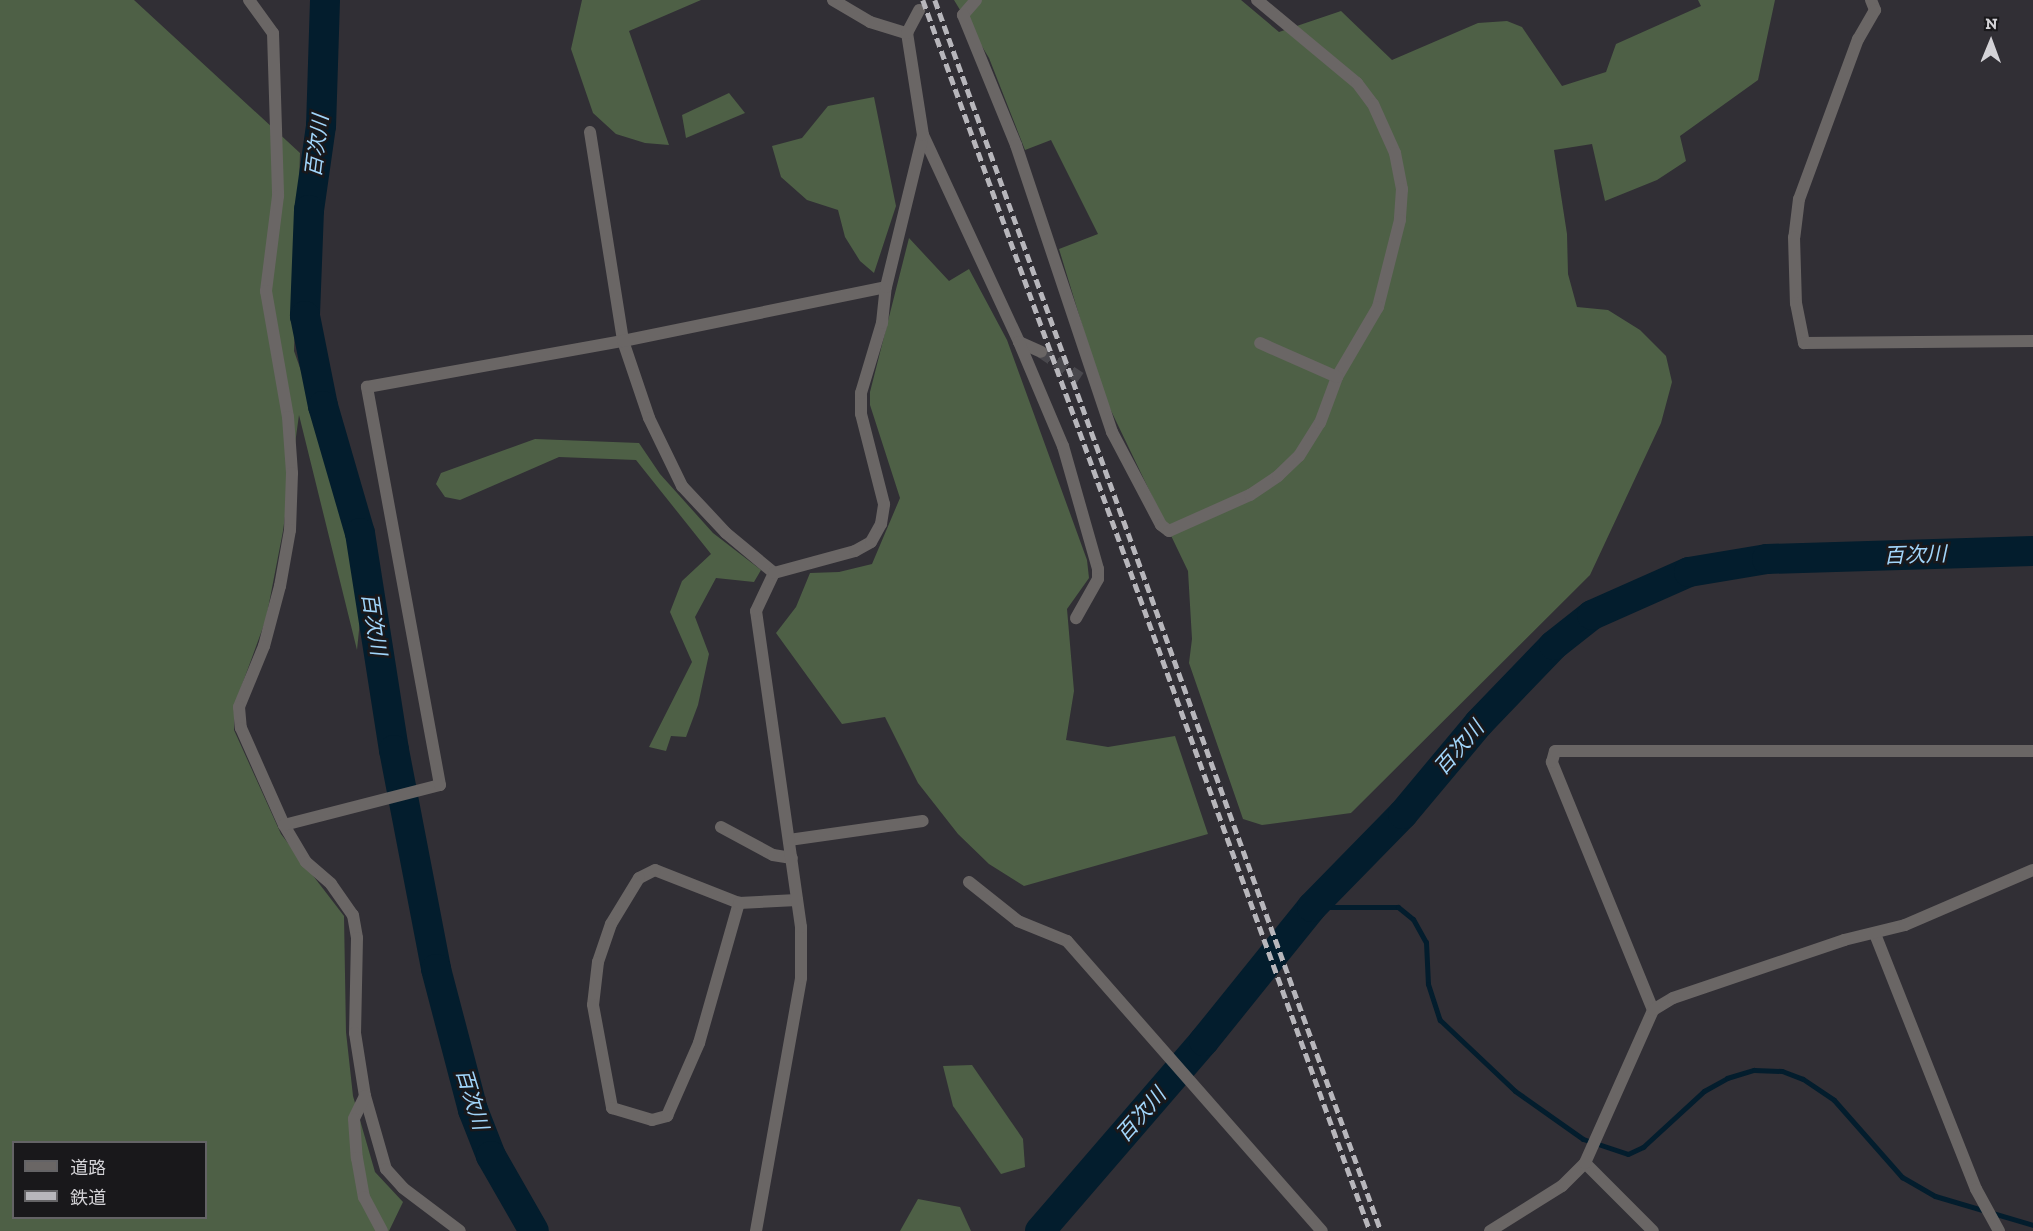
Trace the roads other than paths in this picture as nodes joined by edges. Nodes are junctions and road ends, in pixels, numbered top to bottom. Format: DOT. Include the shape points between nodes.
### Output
graph roads {
  1 [pos="249,0"];
  2 [pos="833,0"];
  3 [pos="976,0"];
  4 [pos="1257,0"];
  5 [pos="1871,0"];
  6 [pos="918,10"];
  7 [pos="907,33"];
  8 [pos="590,132"];
  9 [pos="923,135"];
  10 [pos="886,288"];
  11 [pos="623,341"];
  12 [pos="2033,341"];
  13 [pos="1019,342"];
  14 [pos="1260,343"];
  15 [pos="1041,352"];
  16 [pos="1337,377"];
  17 [pos="1080,378"];
  18 [pos="1094,386"];
  19 [pos="774,573"];
  20 [pos="1076,618"];
  21 [pos="2033,751"];
  22 [pos="923,821"];
  23 [pos="284,825"];
  24 [pos="721,827"];
  25 [pos="789,840"];
  26 [pos="792,858"];
  27 [pos="2033,870"];
  28 [pos="969,882"];
  29 [pos="797,900"];
  30 [pos="739,903"];
  31 [pos="1875,934"];
  32 [pos="1653,1010"];
  33 [pos="365,1096"];
  34 [pos="1585,1162"];
  35 [pos="382,1231"];
  36 [pos="460,1231"];
  37 [pos="756,1231"];
  38 [pos="1322,1231"];
  39 [pos="1490,1231"];
  40 [pos="1653,1231"];
  41 [pos="1999,1231"];
  1 -- 23 [label="street" via="273,33 279,196 266,291 288,417 292,473 290,530 280,586 264,646 239,707 241,728"];
  2 -- 7 [label="street" via="870,22"];
  3 -- 18 [label="street" via="963,15 1020,156"];
  4 -- 16 [label="street" via="1357,83 1373,104 1395,153 1402,189 1397,231 1378,307"];
  5 -- 12 [label="street" via="1875,10 1858,39 1799,199 1794,237 1796,303 1804,344"];
  6 -- 7 [label="street"];
  7 -- 9 [label="street"];
  8 -- 11 [label="street"];
  9 -- 10 [label="street"];
  9 -- 13 [label="street"];
  10 -- 11 [label="street"];
  10 -- 19 [label="street" via="882,323 861,393 861,414 884,504 881,524 871,542 855,551"];
  11 -- 19 [label="street" via="673,474 726,533"];
  11 -- 23 [label="street" via="367,387 440,785"];
  13 -- 15 [label="street"];
  13 -- 20 [label="street" via="1063,446 1098,569 1098,579"];
  14 -- 16 [label="street"];
  16 -- 18 [label="street" via="1320,423 1299,456 1278,476 1250,495 1169,531 1161,525 1112,432"];
  17 -- 18 [label="street"];
  19 -- 25 [label="street" via="756,610"];
  21 -- 32 [label="street" via="1555,751 1552,762"];
  22 -- 25 [label="street"];
  23 -- 33 [label="street" via="306,862 331,884 352,915 357,938 355,1034"];
  24 -- 26 [label="street" via="773,855"];
  25 -- 26 [label="street"];
  26 -- 29 [label="street"];
  27 -- 31 [label="street"];
  28 -- 38 [label="street" via="1018,921 1067,941"];
  29 -- 30 [label="street"];
  29 -- 37 [label="street" via="801,978"];
  30 -- 30 [label="street" via="699,1043 667,1116 652,1120 612,1108 593,1005 598,962 611,924 639,878 655,870"];
  31 -- 32 [label="street" via="1844,940 1684,994"];
  31 -- 41 [label="street" via="1977,1190"];
  32 -- 34 [label="street"];
  33 -- 35 [label="street" via="354,1119 357,1158 364,1197"];
  33 -- 36 [label="street" via="386,1169 403,1188"];
  34 -- 39 [label="street" via="1562,1186"];
  34 -- 40 [label="street"];
}
